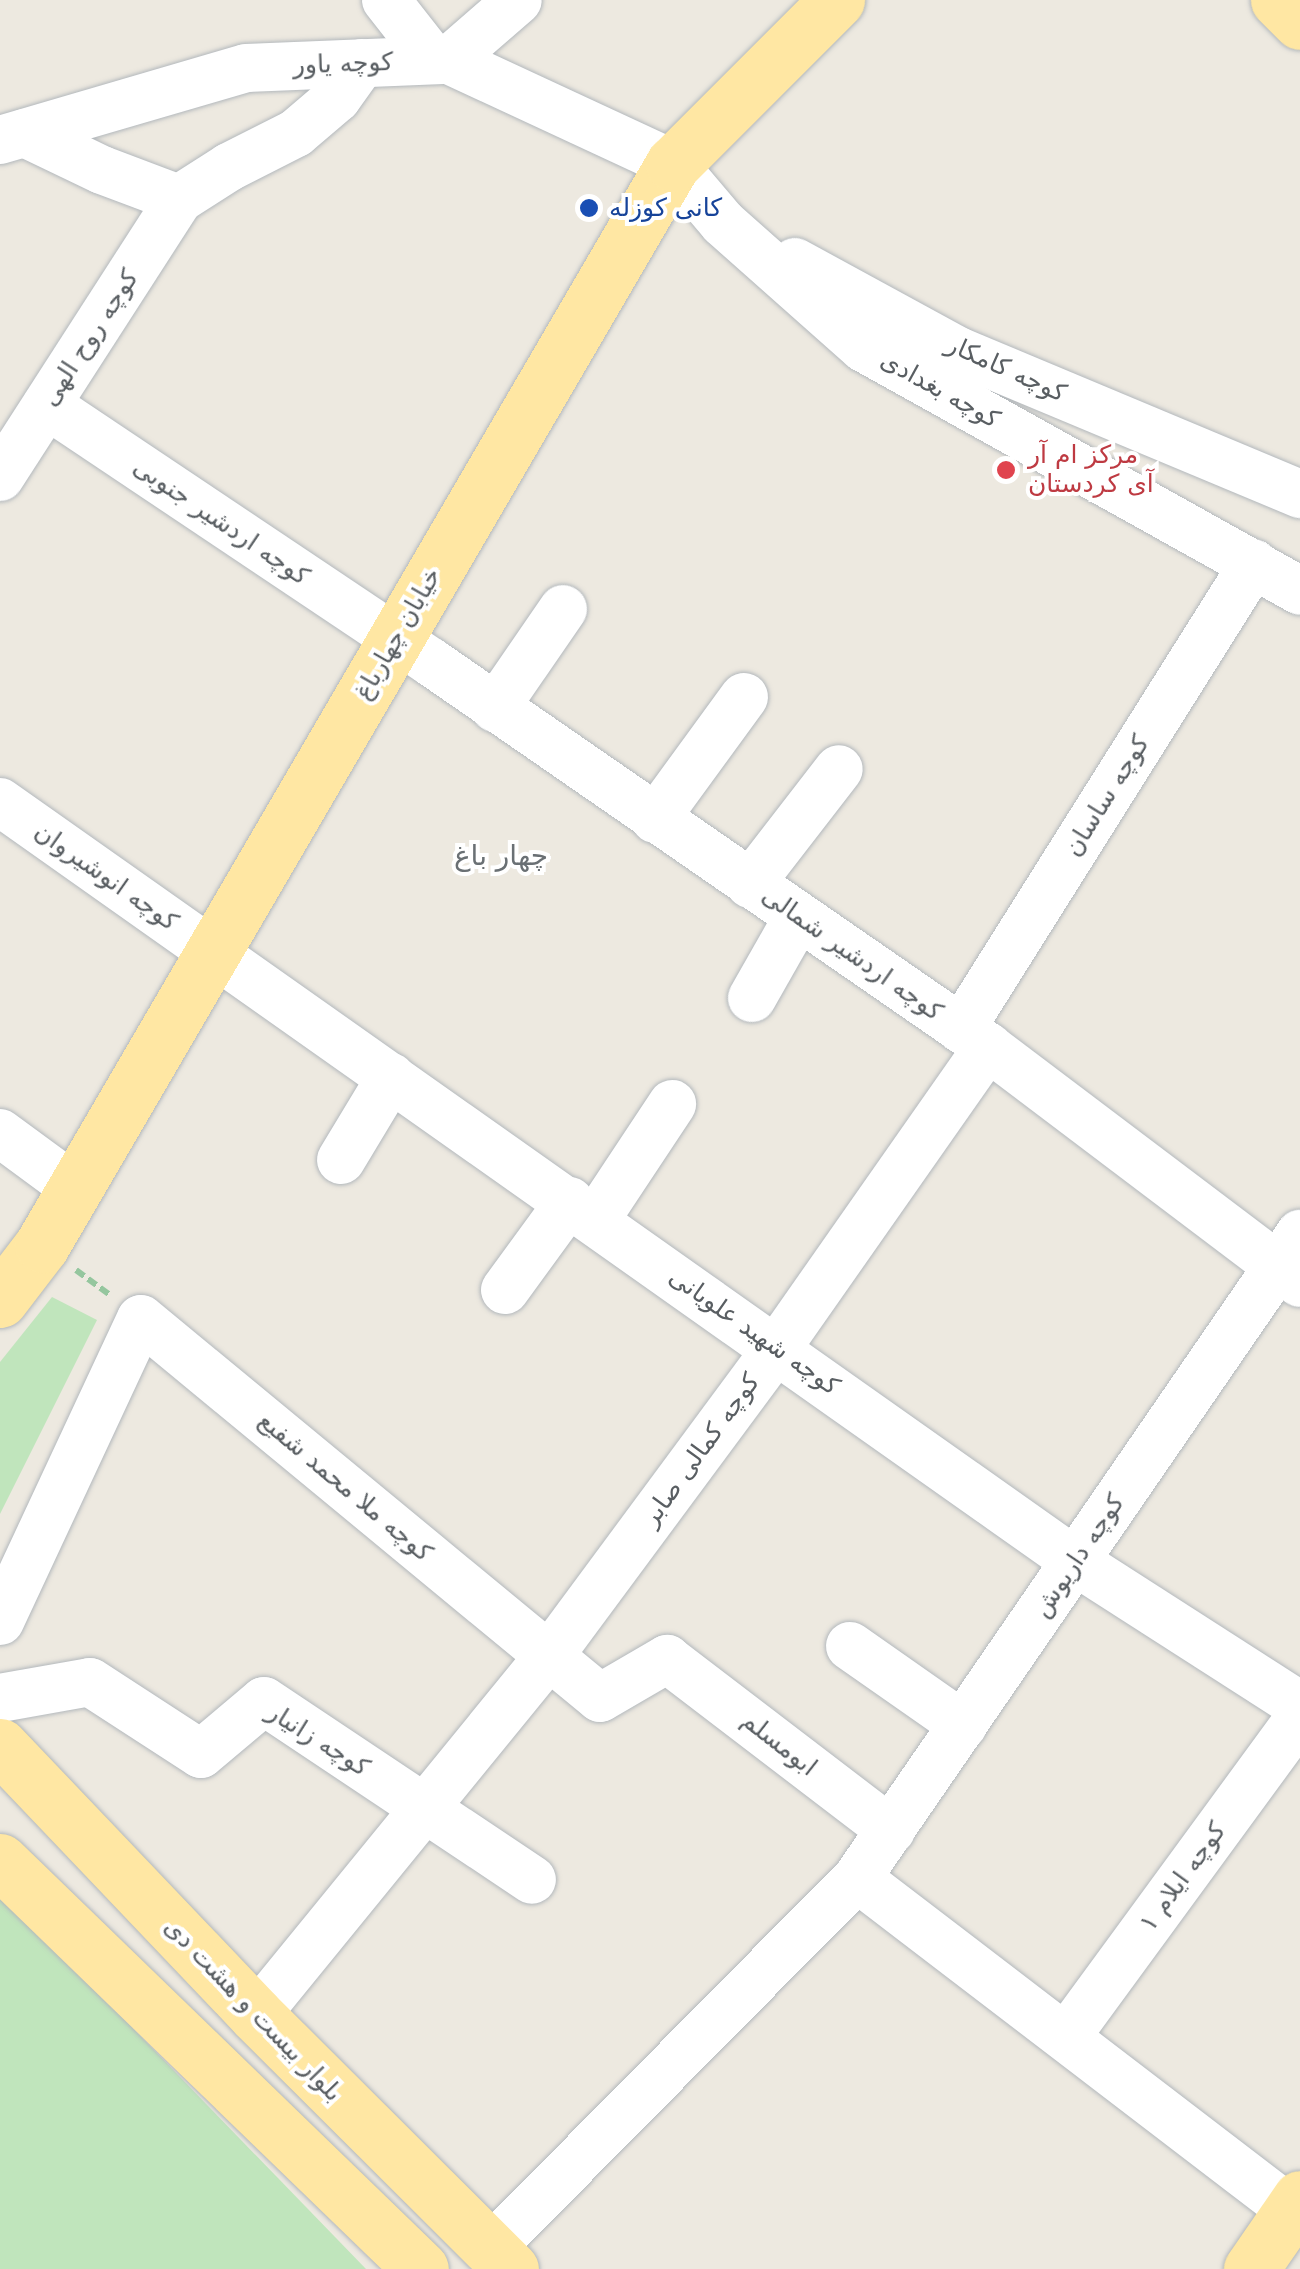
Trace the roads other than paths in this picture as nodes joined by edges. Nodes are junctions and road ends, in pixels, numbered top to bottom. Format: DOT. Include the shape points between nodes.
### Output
graph roads {
  1 [pos="386,0"];
  2 [pos="518,0"];
  3 [pos="837,0"];
  4 [pos="1278,0"];
  5 [pos="1300,22"];
  6 [pos="441,60"];
  7 [pos="362,63"];
  8 [pos="12,136"];
  9 [pos="673,164"];
  10 [pos="179,199"];
  11 [pos="723,223"];
  12 [pos="47,404"];
  13 [pos="0,477"];
  14 [pos="1299,493"];
  15 [pos="1254,563"];
  16 [pos="1300,591"];
  17 [pos="564,609"];
  18 [pos="395,640"];
  19 [pos="744,698"];
  20 [pos="494,708"];
  21 [pos="839,769"];
  22 [pos="0,802"];
  23 [pos="655,818"];
  24 [pos="750,884"];
  25 [pos="798,917"];
  26 [pos="212,952"];
  27 [pos="752,998"];
  28 [pos="974,1038"];
  29 [pos="391,1077"];
  30 [pos="672,1104"];
  31 [pos="0,1132"];
  32 [pos="341,1160"];
  33 [pos="75,1188"];
  34 [pos="583,1210"];
  35 [pos="1292,1261"];
  36 [pos="506,1290"];
  37 [pos="0,1300"];
  38 [pos="776,1348"];
  39 [pos="1076,1562"];
  40 [pos="0,1621"];
  41 [pos="850,1646"];
  42 [pos="550,1655"];
  43 [pos="0,1698"];
  44 [pos="1300,1706"];
  45 [pos="1300,1718"];
  46 [pos="963,1725"];
  47 [pos="0,1746"];
  48 [pos="426,1810"];
  49 [pos="890,1830"];
  50 [pos="0,1861"];
  51 [pos="858,1878"];
  52 [pos="532,1880"];
  53 [pos="256,2015"];
  54 [pos="1066,2036"];
  55 [pos="216,2070"];
  56 [pos="1296,2204"];
  57 [pos="500,2259"];
  58 [pos="421,2269"];
  59 [pos="1250,2269"];
  1 -- 6 [label="street"];
  2 -- 6 [label="street"];
  3 -- 9 [label="main road, خیابان چهارباغ"];
  4 -- 5 [label="main road"];
  6 -- 7 [label="street, کوچه یاور"];
  6 -- 9 [label="street, کوچه یاور"];
  7 -- 8 [label="street, کوچه یاور" via="246,68"];
  7 -- 10 [label="street" via="338,98 296,133"];
  8 -- 10 [label="street"];
  9 -- 11 [label="street, کوچه بغدادی"];
  9 -- 18 [label="main road, خیابان چهارباغ"];
  10 -- 12 [label="street, کوچه روح الهی"];
  11 -- 14 [label="street, کوچه کامکار" via="958,350"];
  11 -- 15 [label="street, کوچه بغدادی" via="864,348"];
  12 -- 13 [label="street, کوچه روح الهی"];
  12 -- 18 [label="street, کوچه اردشیر جنوبی"];
  15 -- 16 [label="street, کوچه بغدادی"];
  15 -- 28 [label="street, کوچه ساسان"];
  17 -- 20 [label="street"];
  18 -- 20 [label="street, کوچه اردشیر شمالی"];
  18 -- 26 [label="main road, خیابان چهارباغ"];
  19 -- 23 [label="street"];
  20 -- 23 [label="street, کوچه اردشیر شمالی"];
  21 -- 24 [label="street"];
  22 -- 26 [label="street, کوچه انوشیروان"];
  23 -- 24 [label="street, کوچه اردشیر شمالی"];
  24 -- 25 [label="street, کوچه اردشیر شمالی"];
  25 -- 27 [label="street"];
  25 -- 28 [label="street, کوچه اردشیر شمالی"];
  26 -- 29 [label="street, کوچه شهید علویانی"];
  26 -- 33 [label="main road, خیابان چهارباغ"];
  28 -- 35 [label="street, کوچه اردشیر شمالی"];
  28 -- 38 [label="street, کوچه کمالی صابر"];
  29 -- 32 [label="street"];
  29 -- 34 [label="street, کوچه شهید علویانی"];
  30 -- 34 [label="street"];
  31 -- 33 [label="street"];
  33 -- 37 [label="main road, خیابان چهارباغ"];
  34 -- 36 [label="street"];
  34 -- 38 [label="street, کوچه شهید علویانی"];
  35 -- 39 [label="street, کوچه داریوش"];
  38 -- 39 [label="street, کوچه شهید علویانی"];
  38 -- 42 [label="street, کوچه کمالی صابر"];
  39 -- 44 [label="street, کوچه شهید علویانی"];
  39 -- 46 [label="street, کوچه داریوش"];
  40 -- 42 [label="street, کوچه ملا محمد شفیع" via="140,1318"];
  41 -- 46 [label="street"];
  42 -- 48 [label="street, کوچه کمالی صابر"];
  42 -- 49 [label="street, ابومسلم" via="600,1698 667,1659"];
  43 -- 48 [label="street, کوچه زانیار" via="90,1682 201,1754 264,1700"];
  45 -- 54 [label="street, کوچه ایلام ۱"];
  46 -- 49 [label="street, کوچه داریوش"];
  47 -- 53 [label="main road, بلوار بیست و هشت دی"];
  48 -- 52 [label="street"];
  48 -- 53 [label="street, کوچه کمالی صابر"];
  49 -- 51 [label="street, کوچه داریوش"];
  50 -- 55 [label="main road"];
  51 -- 54 [label="street"];
  51 -- 57 [label="street, کوچه داریوش"];
  53 -- 55 [label="main road" via="236,2018 221,2031"];
  53 -- 57 [label="main road, بلوار بیست و هشت دی"];
  54 -- 56 [label="street"];
  55 -- 58 [label="main road"];
  56 -- 59 [label="main road"];
}
